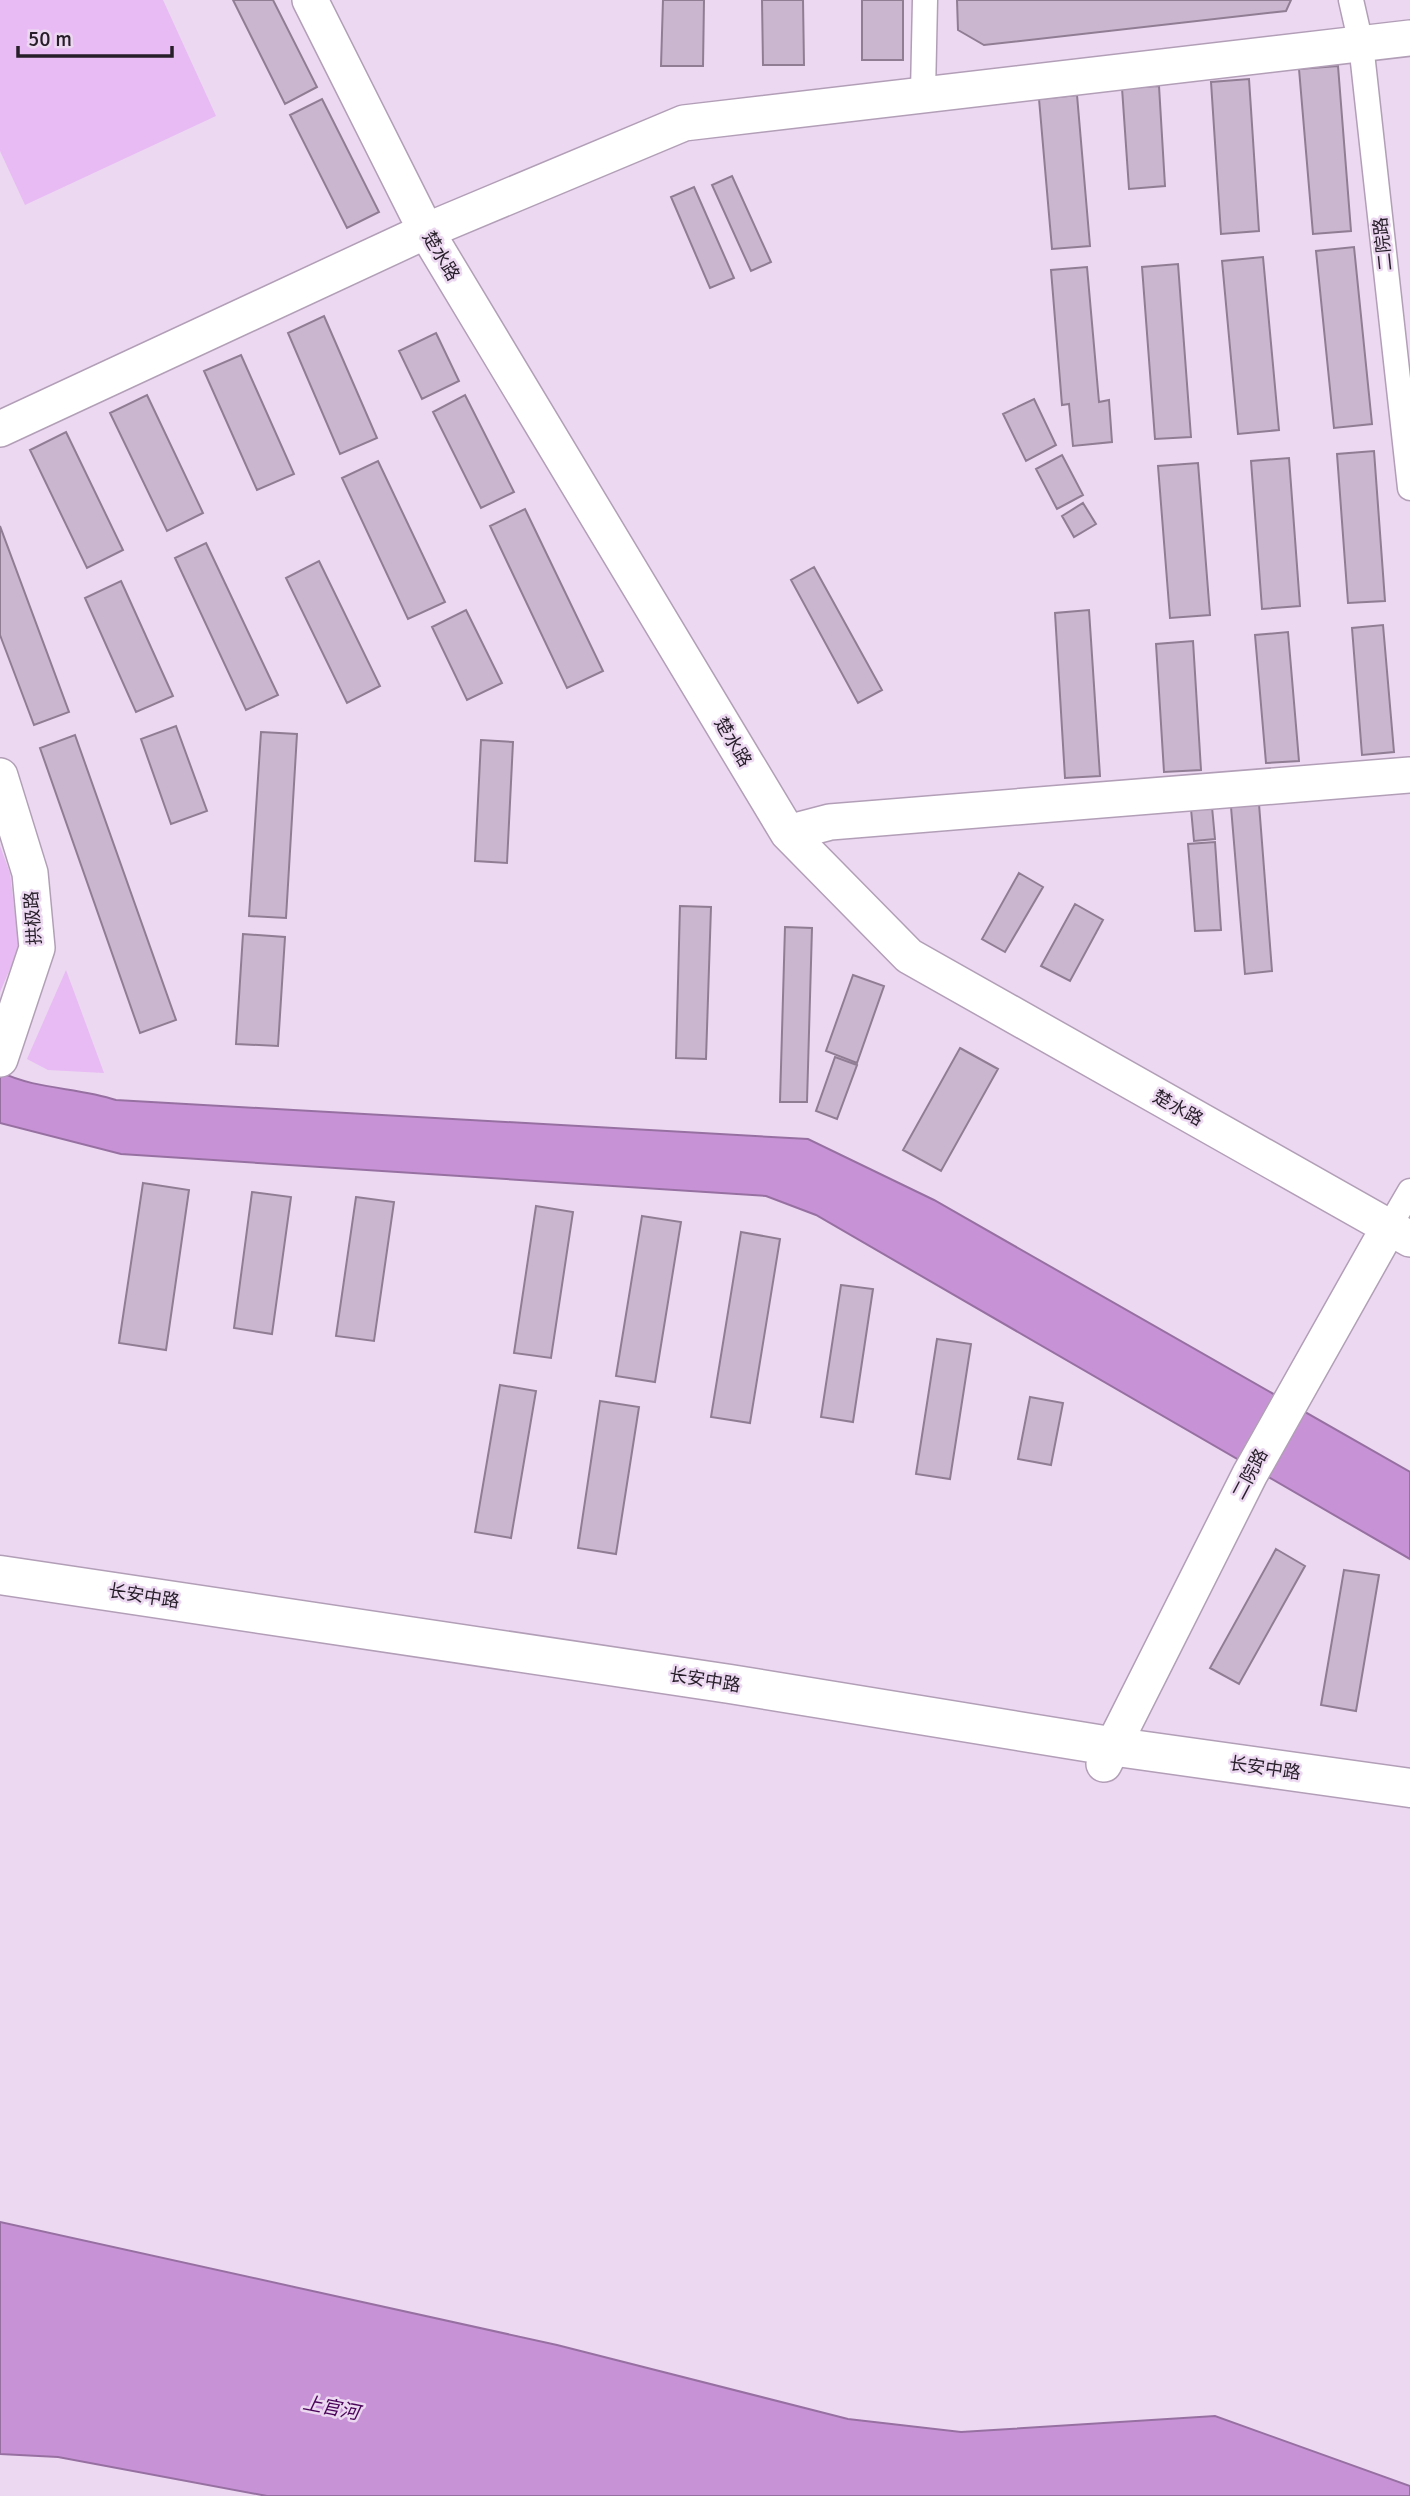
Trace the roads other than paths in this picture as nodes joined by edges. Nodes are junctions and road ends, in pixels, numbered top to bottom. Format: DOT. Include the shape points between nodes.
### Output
graph roads {
  1 [pos="310,0"];
  2 [pos="925,0"];
  3 [pos="1351,0"];
  4 [pos="1410,38"];
  5 [pos="1361,44"];
  6 [pos="923,93"];
  7 [pos="426,231"];
  8 [pos="0,429"];
  9 [pos="1410,488"];
  10 [pos="1410,775"];
  11 [pos="0,776"];
  12 [pos="788,833"];
  13 [pos="1,1057"];
  14 [pos="1410,1191"];
  15 [pos="1400,1233"];
  16 [pos="0,1575"];
  17 [pos="0,1599"];
  18 [pos="1107,1755"];
  19 [pos="1410,1788"];
  20 [pos="1410,1811"];
  1 -- 7 [label="street, 楚水路"];
  2 -- 6 [label="street"];
  3 -- 5 [label="street, 二院路"];
  4 -- 5 [label="street"];
  5 -- 6 [label="street"];
  5 -- 9 [label="street, 二院路"];
  6 -- 7 [label="street" via="684,123"];
  7 -- 8 [label="street"];
  7 -- 12 [label="street, 楚水路"];
  10 -- 12 [label="street" via="830,822"];
  11 -- 13 [label="street, 拱极路" via="30,873 37,948"];
  12 -- 15 [label="street, 楚水路" via="909,956"];
  14 -- 15 [label="street, 二院路"];
  15 -- 18 [label="street, 二院路" via="1297,1391 1250,1474"];
  16 -- 18 [label="main road, 长安中路" via="730,1684"];
  17 -- 18 [label="main road, 长安中路"];
  18 -- 19 [label="main road, 长安中路"];
  18 -- 20 [label="main road, 长安中路"];
}
